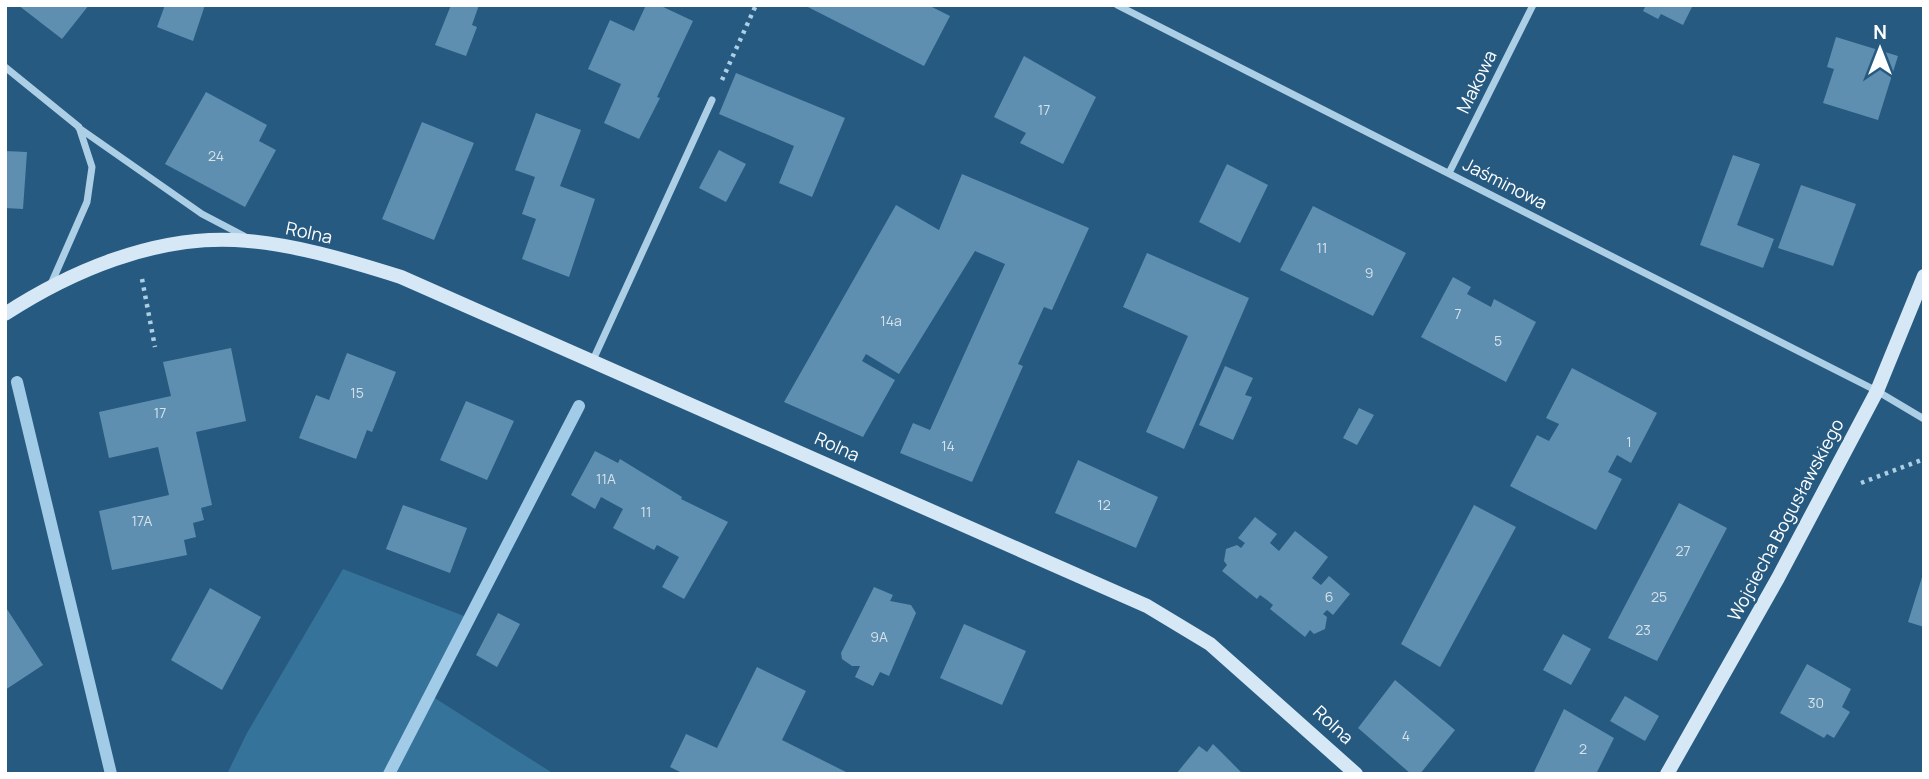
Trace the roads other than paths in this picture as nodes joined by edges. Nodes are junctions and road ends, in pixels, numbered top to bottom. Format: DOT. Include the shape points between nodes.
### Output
graph roads {
  1 [pos="1117,5"];
  2 [pos="1532,5"];
  3 [pos="5,67"];
  4 [pos="712,100"];
  5 [pos="79,127"];
  6 [pos="1449,173"];
  7 [pos="256,242"];
  8 [pos="1924,276"];
  9 [pos="50,287"];
  10 [pos="5,314"];
  11 [pos="593,360"];
  12 [pos="1877,391"];
  13 [pos="1924,419"];
  14 [pos="1356,774"];
  15 [pos="1667,774"];
  1 -- 6 [label="street, Jaśminowa"];
  2 -- 6 [label="street, Makowa"];
  3 -- 5 [label="street, Rolna"];
  4 -- 11 [label="street"];
  5 -- 7 [label="street, Rolna" via="202,214"];
  5 -- 9 [label="street" via="92,167 87,202"];
  6 -- 12 [label="street, Jaśminowa"];
  7 -- 9 [label="street, Rolna" via="201,241 138,254"];
  7 -- 11 [label="street, Rolna" via="318,253 401,277"];
  8 -- 12 [label="street, Wojciecha Bogusławskiego"];
  9 -- 10 [label="street, Rolna"];
  11 -- 14 [label="street, Rolna" via="1181,624 1237,665"];
  12 -- 13 [label="street, Jaśminowa"];
  12 -- 15 [label="street, Wojciecha Bogusławskiego"];
}
